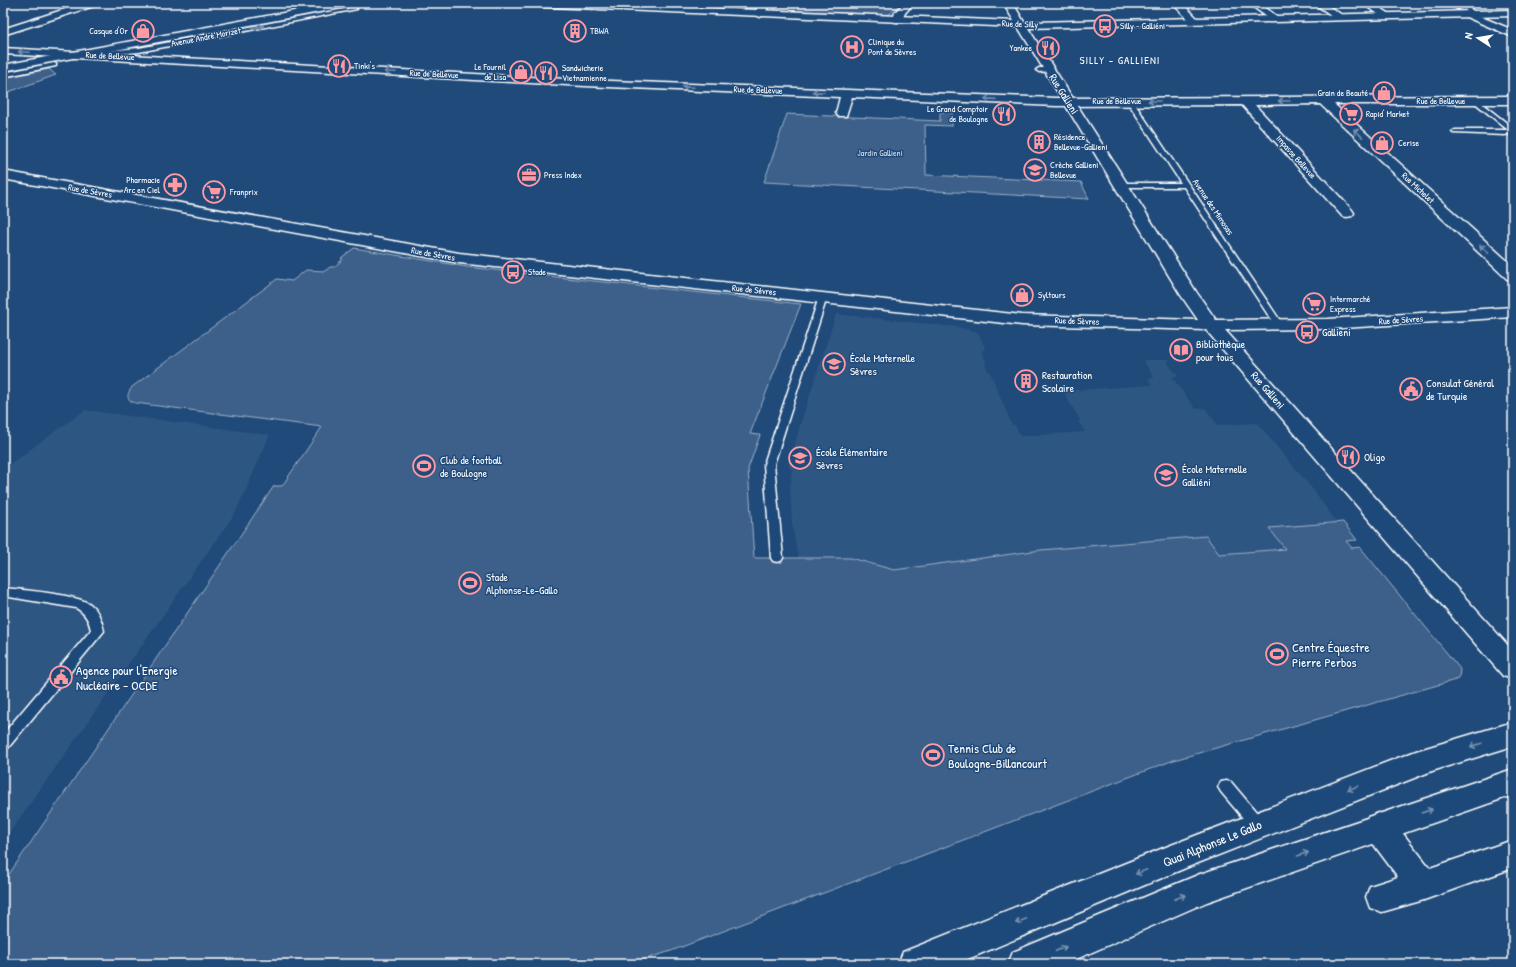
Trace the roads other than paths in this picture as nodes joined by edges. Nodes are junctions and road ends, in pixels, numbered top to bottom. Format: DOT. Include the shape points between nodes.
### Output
graph roads {
  1 [pos="78,3"];
  2 [pos="94,3"];
  3 [pos="527,3"];
  4 [pos="764,3"];
  5 [pos="909,3"];
  6 [pos="1008,3"];
  7 [pos="1177,3"];
  8 [pos="1253,3"];
  9 [pos="1318,3"];
  10 [pos="1366,3"];
  11 [pos="1450,5"];
  12 [pos="353,6"];
  13 [pos="303,8"];
  14 [pos="1467,9"];
  15 [pos="317,12"];
  16 [pos="1513,13"];
  17 [pos="760,14"];
  18 [pos="1388,16"];
  19 [pos="1340,17"];
  20 [pos="1274,18"];
  21 [pos="898,20"];
  22 [pos="1194,20"];
  23 [pos="1021,24"];
  24 [pos="3,26"];
  25 [pos="3,32"];
  26 [pos="1513,34"];
  27 [pos="169,38"];
  28 [pos="3,51"];
  29 [pos="73,54"];
  30 [pos="91,54"];
  31 [pos="6,71"];
  32 [pos="847,93"];
  33 [pos="1513,100"];
  34 [pos="1130,101"];
  35 [pos="1245,101"];
  36 [pos="1323,101"];
  37 [pos="1476,101"];
  38 [pos="1069,102"];
  39 [pos="842,113"];
  40 [pos="1455,132"];
  41 [pos="3,175"];
  42 [pos="1121,185"];
  43 [pos="1186,185"];
  44 [pos="1347,212"];
  45 [pos="1513,275"];
  46 [pos="823,297"];
  47 [pos="1513,312"];
  48 [pos="1211,325"];
  49 [pos="1279,325"];
  50 [pos="777,558"];
  51 [pos="3,592"];
  52 [pos="1513,669"];
  53 [pos="1513,734"];
  54 [pos="3,744"];
  55 [pos="1513,782"];
  56 [pos="1226,787"];
  57 [pos="1258,825"];
  58 [pos="1379,828"];
  59 [pos="1513,854"];
  60 [pos="1424,885"];
  61 [pos="1382,897"];
  62 [pos="915,964"];
  63 [pos="1025,964"];
  1 -- 24 [label="street"];
  2 -- 25 [label="street"];
  3 -- 17 [label="street, Rue de Silly"];
  4 -- 17 [label="street"];
  5 -- 21 [label="street" via="900,12"];
  6 -- 23 [label="street, Rue Gallieni"];
  7 -- 22 [label="street"];
  8 -- 20 [label="street"];
  9 -- 19 [label="street"];
  10 -- 18 [label="street"];
  11 -- 14 [label="street"];
  12 -- 15 [label="street, Avenue André Morizet"];
  13 -- 15 [label="street, Avenue André Morizet"];
  13 -- 27 [label="street, Avenue André Morizet"];
  14 -- 16 [label="street, Rue de Silly"];
  14 -- 18 [label="street, Rue de Silly"];
  14 -- 26 [label="street"];
  30 -- 15 [label="lane, Avenue André Morizet, one-way" via="139,50"];
  17 -- 21 [label="street, Rue de Silly"];
  18 -- 19 [label="street, Rue de Silly"];
  19 -- 20 [label="street, Rue de Silly"];
  20 -- 22 [label="street, Rue de Silly"];
  21 -- 23 [label="street, Rue de Silly"];
  22 -- 23 [label="street, Rue de Silly"];
  23 -- 38 [label="street, Rue Gallieni" via="1044,70"];
  27 -- 29 [label="street, Avenue André Morizet"];
  27 -- 30 [label="street, Avenue André Morizet"];
  29 -- 28 [label="street, Rue de Bellevue, one-way"];
  29 -- 30 [label="street, Rue de Bellevue"];
  29 -- 31 [label="street, Avenue André Morizet"];
  30 -- 31 [label="street, Avenue André Morizet" via="54,65"];
  32 -- 30 [label="street, Rue de Bellevue, one-way" via="585,83"];
  38 -- 32 [label="street, Rue de Bellevue, one-way"];
  32 -- 39 [label="street"];
  33 -- 37 [label="street, Rue de Bellevue"];
  35 -- 34 [label="street, Rue de Bellevue, one-way"];
  34 -- 38 [label="street, Rue de Bellevue"];
  34 -- 43 [label="lane, Avenue des Mimosas"];
  36 -- 35 [label="street, Rue de Bellevue, one-way"];
  35 -- 44 [label="street, Impasse Bellevue"];
  36 -- 37 [label="street, Rue de Bellevue"];
  45 -- 36 [label="street, Rue Michelet, one-way"];
  37 -- 40 [label="lane" via="1513,131"];
  38 -- 42 [label="street, Rue Gallieni"];
  41 -- 46 [label="street, Rue de Sèvres" via="459,258"];
  42 -- 43 [label="lane"];
  42 -- 48 [label="street, Rue Gallieni"];
  43 -- 49 [label="lane, Avenue des Mimosas"];
  46 -- 48 [label="street, Rue de Sèvres" via="1022,320"];
  46 -- 50 [label="lane" via="769,464"];
  47 -- 49 [label="street, Rue de Sèvres"];
  48 -- 49 [label="street, Rue de Sèvres"];
  48 -- 52 [label="street, Rue Gallieni"];
  51 -- 54 [label="lane" via="84,606 96,618 98,631"];
  53 -- 57 [label="street, Quai Alphonse Le Gallo, one-way" via="1426,760"];
  58 -- 55 [label="street, one-way"];
  56 -- 57 [label="lane"];
  57 -- 62 [label="street, Quai Alphonse Le Gallo, one-way"];
  58 -- 60 [label="street"];
  63 -- 58 [label="street, one-way" via="1200,889"];
  59 -- 60 [label="street"];
  60 -- 61 [label="street"];
}
